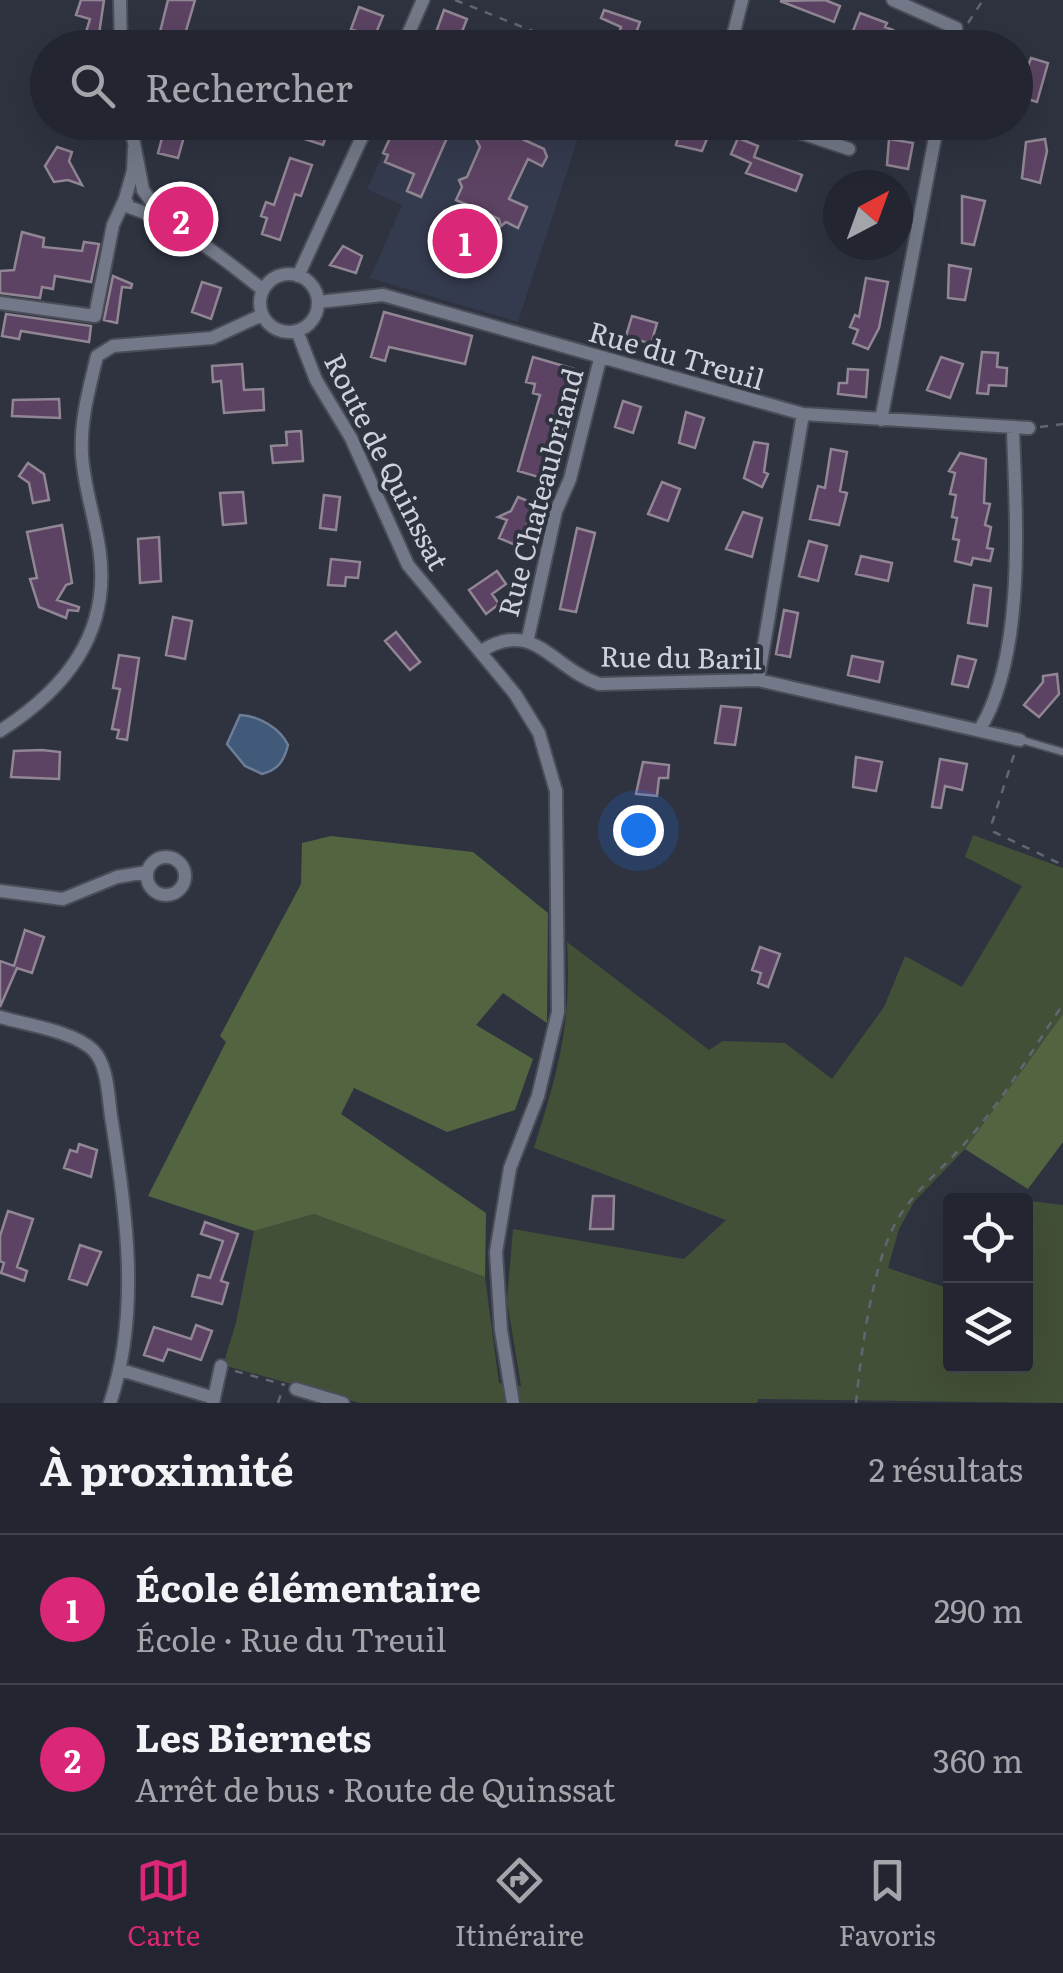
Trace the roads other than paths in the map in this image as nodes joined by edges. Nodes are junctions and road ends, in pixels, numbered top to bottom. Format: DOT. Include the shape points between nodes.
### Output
graph roads {
  1 [pos="120,0"];
  2 [pos="423,0"];
  3 [pos="742,0"];
  4 [pos="893,0"];
  5 [pos="121,30"];
  6 [pos="410,30"];
  7 [pos="734,30"];
  8 [pos="956,30"];
  9 [pos="133,140"];
  10 [pos="361,140"];
  11 [pos="822,140"];
  12 [pos="935,140"];
  13 [pos="849,149"];
  14 [pos="134,150"];
  15 [pos="126,195"];
  16 [pos="142,201"];
  17 [pos="113,235"];
  18 [pos="298,276"];
  19 [pos="263,290"];
  20 [pos="318,302"];
  21 [pos="0,303"];
  22 [pos="262,315"];
  23 [pos="297,331"];
  24 [pos="600,359"];
  25 [pos="804,414"];
  26 [pos="881,420"];
  27 [pos="1028,428"];
  28 [pos="1013,431"];
  29 [pos="528,638"];
  30 [pos="480,652"];
  31 [pos="758,680"];
  32 [pos="980,729"];
  33 [pos="0,731"];
  34 [pos="1016,738"];
  35 [pos="1063,752"];
  36 [pos="147,872"];
  37 [pos="0,891"];
  38 [pos="0,1017"];
  39 [pos="221,1366"];
  40 [pos="121,1370"];
  41 [pos="290,1387"];
  42 [pos="214,1400"];
  43 [pos="110,1403"];
  44 [pos="343,1403"];
  45 [pos="513,1403"];
  1 -- 5 [label="street"];
  2 -- 6 [label="street"];
  3 -- 7 [label="street"];
  4 -- 8 [label="street"];
  9 -- 14 [label="street"];
  10 -- 18 [label="street"];
  11 -- 13 [label="street"];
  12 -- 26 [label="street"];
  14 -- 15 [label="street"];
  14 -- 16 [label="street"];
  15 -- 16 [label="street"];
  15 -- 17 [label="street"];
  16 -- 17 [label="street"];
  16 -- 19 [label="street"];
  17 -- 21 [label="street" via="95,316"];
  18 -- 19 [label="street" via="278,276"];
  18 -- 20 [label="street"];
  19 -- 22 [label="street"];
  20 -- 23 [label="street" via="312,320"];
  20 -- 24 [label="street, Rue du Treuil" via="383,296"];
  22 -- 23 [label="street" via="277,330"];
  22 -- 33 [label="street" via="212,338 113,346 97,356 82,421 82,458 100,552 98,602 72,672"];
  23 -- 30 [label="street, Route de Quinssat" via="408,565"];
  24 -- 25 [label="street, Rue du Treuil"];
  24 -- 29 [label="street, Rue Chateaubriand"];
  25 -- 26 [label="street, Rue du Treuil"];
  25 -- 31 [label="street"];
  26 -- 28 [label="street, Rue du Treuil"];
  27 -- 28 [label="street, Rue du Treuil"];
  28 -- 32 [label="street" via="1017,582 997,692"];
  29 -- 30 [label="street" via="506,638"];
  29 -- 31 [label="street, Rue du Baril" via="575,676 598,684"];
  30 -- 45 [label="street, Route de Quinssat" via="539,733 558,824 558,1012 538,1096 510,1168 496,1252"];
  31 -- 32 [label="street, Rue du Baril"];
  32 -- 34 [label="street, Rue du Baril"];
  34 -- 35 [label="lane"];
  36 -- 37 [label="street" via="118,876 63,899"];
  38 -- 40 [label="street" via="85,1044 102,1066 126,1210"];
  39 -- 42 [label="street"];
  40 -- 42 [label="street"];
  40 -- 43 [label="street"];
  41 -- 44 [label="street"];
}
